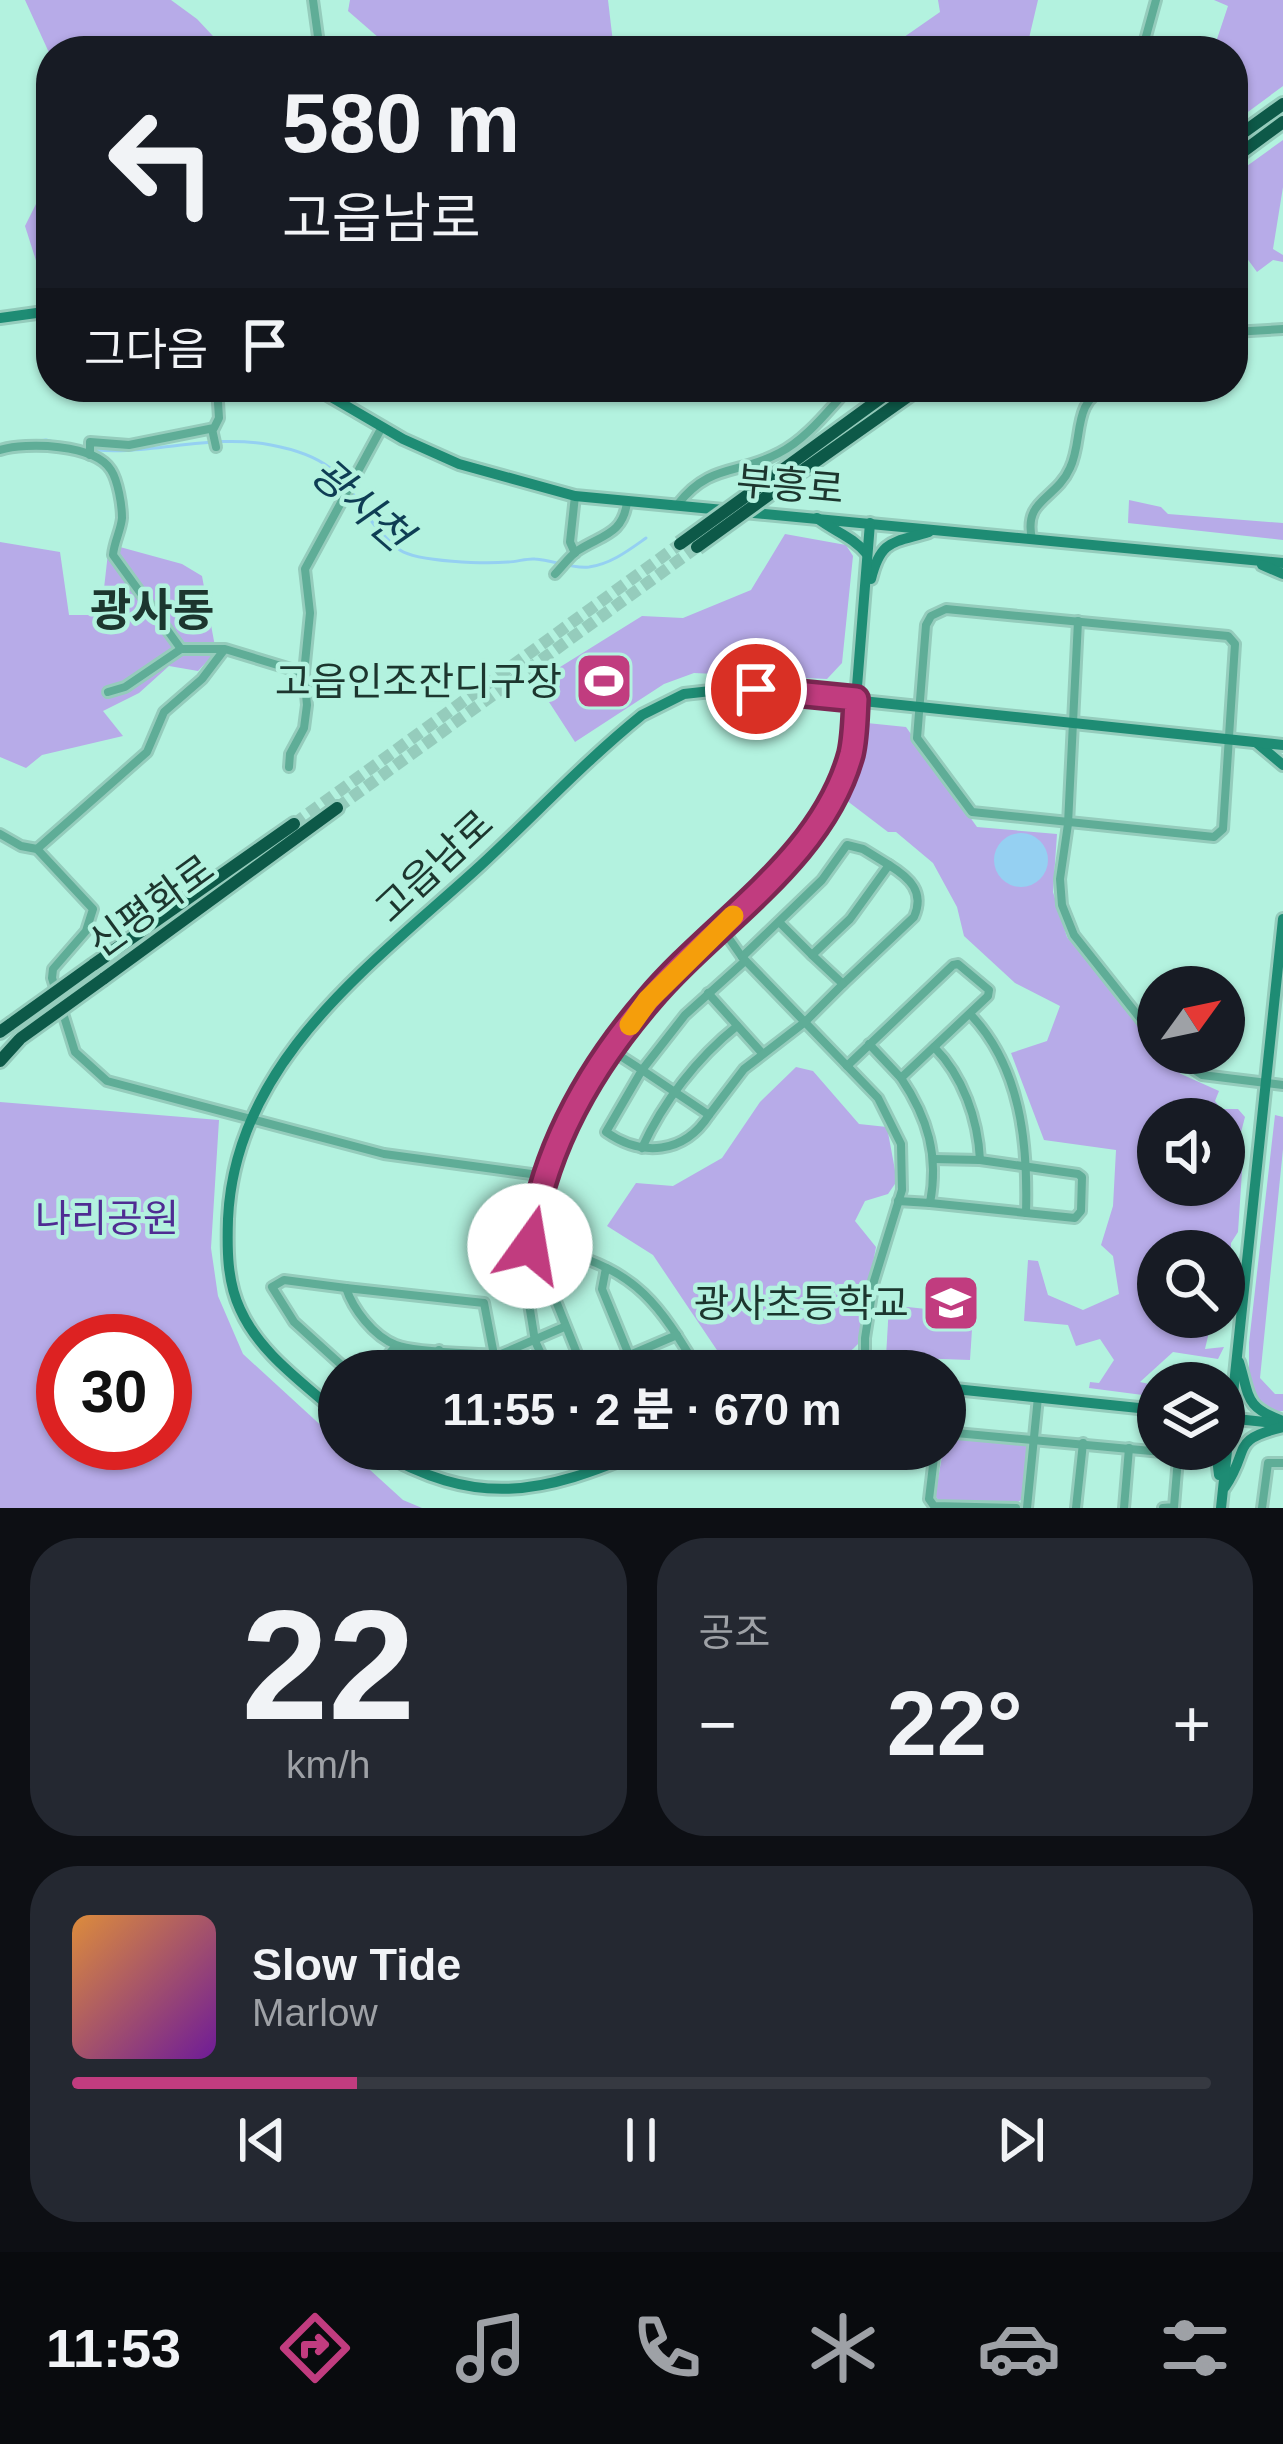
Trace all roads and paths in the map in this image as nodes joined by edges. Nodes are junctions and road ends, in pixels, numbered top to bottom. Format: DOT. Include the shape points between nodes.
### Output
graph roads {
  1 [pos="313,0"];
  2 [pos="1156,0"];
  3 [pos="318,36"];
  4 [pos="1146,36"];
  5 [pos="1283,104"];
  6 [pos="1283,122"];
  7 [pos="1248,129"];
  8 [pos="1248,148"];
  9 [pos="36,313"];
  10 [pos="0,318"];
  11 [pos="1283,329"];
  12 [pos="1248,331"];
  13 [pos="218,402"];
  14 [pos="340,402"];
  15 [pos="836,402"];
  16 [pos="875,402"];
  17 [pos="900,402"];
  18 [pos="1087,402"];
  19 [pos="382,427"];
  20 [pos="212,429"];
  21 [pos="216,446"];
  22 [pos="90,449"];
  23 [pos="0,450"];
  24 [pos="575,496"];
  25 [pos="627,502"];
  26 [pos="676,506"];
  27 [pos="814,516"];
  28 [pos="870,523"];
  29 [pos="936,530"];
  30 [pos="1032,538"];
  31 [pos="680,544"];
  32 [pos="697,547"];
  33 [pos="575,553"];
  34 [pos="867,554"];
  35 [pos="1248,558"];
  36 [pos="1279,560"];
  37 [pos="555,574"];
  38 [pos="1283,574"];
  39 [pos="865,599"];
  40 [pos="1078,621"];
  41 [pos="181,649"];
  42 [pos="225,649"];
  43 [pos="304,673"];
  44 [pos="108,692"];
  45 [pos="856,699"];
  46 [pos="919,707"];
  47 [pos="1074,723"];
  48 [pos="1228,739"];
  49 [pos="1283,740"];
  50 [pos="1256,742"];
  51 [pos="1283,765"];
  52 [pos="289,767"];
  53 [pos="338,808"];
  54 [pos="294,824"];
  55 [pos="1068,824"];
  56 [pos="0,834"];
  57 [pos="37,849"];
  58 [pos="889,865"];
  59 [pos="1283,919"];
  60 [pos="780,923"];
  61 [pos="721,927"];
  62 [pos="812,955"];
  63 [pos="743,959"];
  64 [pos="843,984"];
  65 [pos="708,993"];
  66 [pos="970,1014"];
  67 [pos="1137,1014"];
  68 [pos="805,1022"];
  69 [pos="736,1026"];
  70 [pos="4,1028"];
  71 [pos="869,1044"];
  72 [pos="934,1047"];
  73 [pos="611,1050"];
  74 [pos="762,1053"];
  75 [pos="0,1057"];
  76 [pos="847,1066"];
  77 [pos="642,1070"];
  78 [pos="1200,1074"];
  79 [pos="901,1078"];
  80 [pos="1265,1084"];
  81 [pos="1283,1085"];
  82 [pos="676,1092"];
  83 [pos="709,1115"];
  84 [pos="248,1119"];
  85 [pos="642,1148"];
  86 [pos="934,1159"];
  87 [pos="980,1160"];
  88 [pos="1028,1167"];
  89 [pos="546,1177"];
  90 [pos="898,1201"];
  91 [pos="930,1203"];
  92 [pos="1026,1213"];
  93 [pos="606,1268"];
  94 [pos="346,1288"];
  95 [pos="564,1327"];
  96 [pos="677,1335"];
  97 [pos="535,1341"];
  98 [pos="397,1346"];
  99 [pos="325,1350"];
  100 [pos="393,1350"];
  101 [pos="440,1350"];
  102 [pos="495,1350"];
  103 [pos="510,1350"];
  104 [pos="539,1350"];
  105 [pos="577,1350"];
  106 [pos="626,1350"];
  107 [pos="640,1350"];
  108 [pos="686,1350"];
  109 [pos="865,1350"];
  110 [pos="1236,1353"];
  111 [pos="1233,1362"];
  112 [pos="1235,1362"];
  113 [pos="966,1390"];
  114 [pos="318,1396"];
  115 [pos="1038,1397"];
  116 [pos="1137,1408"];
  117 [pos="1245,1420"];
  118 [pos="1283,1424"];
  119 [pos="966,1433"];
  120 [pos="1035,1438"];
  121 [pos="1083,1443"];
  122 [pos="1130,1448"];
  123 [pos="1283,1463"];
  124 [pos="398,1470"];
  125 [pos="600,1470"];
  126 [pos="932,1470"];
  127 [pos="1219,1470"];
  128 [pos="1223,1470"];
  129 [pos="1222,1490"];
  130 [pos="433,1491"];
  131 [pos="502,1504"];
  132 [pos="1016,1508"];
  133 [pos="1027,1508"];
  134 [pos="1076,1508"];
  135 [pos="1124,1508"];
  136 [pos="1163,1508"];
  137 [pos="1220,1508"];
  138 [pos="1262,1508"];
  1 -- 3 [label="street"];
  2 -- 4 [label="street"];
  5 -- 7 [label="highway"];
  6 -- 8 [label="highway"];
  9 -- 10 [label="street"];
  11 -- 12 [label="street"];
  13 -- 20 [label="street"];
  14 -- 19 [label="street, 부흥로"];
  15 -- 26 [label="street" via="778,454 699,480"];
  16 -- 31 [label="highway, bridge"];
  17 -- 32 [label="highway, bridge"];
  18 -- 30 [label="street" via="1067,475 1028,521"];
  19 -- 24 [label="street, 부흥로" via="482,472"];
  19 -- 43 [label="street" via="305,569"];
  20 -- 21 [label="street"];
  20 -- 22 [label="street"];
  22 -- 23 [label="street"];
  22 -- 41 [label="street" via="113,473 122,516 113,555"];
  24 -- 25 [label="street, 부흥로"];
  24 -- 33 [label="street"];
  25 -- 26 [label="street, 부흥로"];
  25 -- 33 [label="street" via="614,532"];
  26 -- 27 [label="street, 부흥로"];
  27 -- 28 [label="street, 부흥로"];
  27 -- 34 [label="street"];
  28 -- 29 [label="street, 부흥로"];
  28 -- 34 [label="street"];
  29 -- 30 [label="street, 부흥로"];
  29 -- 39 [label="street" via="882,549"];
  30 -- 35 [label="street, 부흥로"];
  33 -- 37 [label="street"];
  34 -- 39 [label="street"];
  35 -- 36 [label="street, 부흥로"];
  35 -- 38 [label="street"];
  39 -- 45 [label="street"];
  40 -- 46 [label="street" via="946,609 932,616"];
  40 -- 47 [label="street"];
  40 -- 48 [label="street" via="1228,636 1235,644"];
  41 -- 42 [label="street"];
  41 -- 44 [label="street"];
  42 -- 43 [label="street"];
  42 -- 57 [label="street" via="164,712 147,752"];
  43 -- 52 [label="street" via="306,716"];
  45 -- 46 [label="street, 고읍남로"];
  45 -- 61 [label="street" via="851,754 827,806 794,858"];
  45 -- 84 [label="street, 고읍남로" via="723,687 684,694 642,715 355,980 282,1062"];
  46 -- 47 [label="street, 고읍남로"];
  46 -- 55 [label="street" via="917,738 973,812"];
  47 -- 48 [label="street, 고읍남로"];
  47 -- 55 [label="street"];
  48 -- 50 [label="street"];
  48 -- 55 [label="street" via="1222,829 1214,837"];
  49 -- 50 [label="street"];
  50 -- 51 [label="street"];
  53 -- 75 [label="highway, 신평화로, bridge"];
  54 -- 70 [label="highway, 신평화로, bridge"];
  55 -- 67 [label="street" via="1062,905 1074,935"];
  56 -- 57 [label="street"];
  57 -- 84 [label="street" via="93,909 86,931 53,969 75,1052 130,1090"];
  58 -- 60 [label="street" via="847,844"];
  58 -- 62 [label="street"];
  58 -- 64 [label="street" via="915,886 919,906"];
  59 -- 80 [label="street"];
  60 -- 62 [label="street"];
  60 -- 63 [label="street"];
  61 -- 63 [label="street"];
  61 -- 73 [label="street"];
  62 -- 64 [label="street"];
  63 -- 65 [label="street"];
  63 -- 68 [label="street"];
  64 -- 68 [label="street"];
  65 -- 69 [label="street"];
  65 -- 77 [label="street"];
  66 -- 71 [label="street" via="989,990 953,965"];
  66 -- 72 [label="street"];
  66 -- 88 [label="street" via="1014,1091"];
  68 -- 74 [label="street"];
  68 -- 76 [label="street"];
  69 -- 74 [label="street"];
  69 -- 82 [label="street"];
  71 -- 76 [label="street"];
  71 -- 79 [label="street"];
  72 -- 79 [label="street"];
  72 -- 87 [label="street" via="971,1108"];
  73 -- 77 [label="street"];
  73 -- 89 [label="street" via="569,1111"];
  74 -- 83 [label="street"];
  76 -- 90 [label="street" via="893,1122 903,1168"];
  77 -- 82 [label="street"];
  77 -- 85 [label="street" via="606,1132"];
  78 -- 80 [label="street"];
  79 -- 86 [label="street" via="924,1117"];
  80 -- 81 [label="street"];
  80 -- 110 [label="street"];
  82 -- 83 [label="street"];
  82 -- 85 [label="street"];
  83 -- 85 [label="street" via="679,1143"];
  84 -- 89 [label="street" via="384,1154"];
  84 -- 114 [label="street, 고읍남로" via="229,1198 238,1304 262,1346"];
  86 -- 87 [label="street"];
  86 -- 91 [label="street"];
  87 -- 88 [label="street"];
  88 -- 92 [label="street"];
  88 -- 92 [label="street" via="1082,1178 1081,1211 1075,1218"];
  89 -- 97 [label="street" via="525,1279"];
  90 -- 91 [label="street"];
  90 -- 109 [label="street" via="874,1281"];
  91 -- 92 [label="street"];
  93 -- 95 [label="street" via="559,1250 556,1301"];
  93 -- 96 [label="street" via="643,1290"];
  93 -- 106 [label="street" via="602,1289"];
  94 -- 98 [label="street" via="353,1310"];
  94 -- 99 [label="street" via="284,1280 272,1286"];
  94 -- 102 [label="street" via="484,1303"];
  95 -- 97 [label="street"];
  95 -- 105 [label="street"];
  96 -- 107 [label="street"];
  96 -- 108 [label="street"];
  97 -- 103 [label="street"];
  97 -- 104 [label="street"];
  98 -- 100 [label="street"];
  98 -- 101 [label="street"];
  110 -- 111 [label="street"];
  110 -- 112 [label="street"];
  110 -- 118 [label="street" via="1253,1407"];
  113 -- 115 [label="street"];
  115 -- 116 [label="street"];
  115 -- 120 [label="street"];
  117 -- 118 [label="street"];
  118 -- 129 [label="street" via="1242,1444"];
  119 -- 120 [label="street"];
  120 -- 121 [label="street"];
  120 -- 133 [label="street"];
  121 -- 122 [label="street"];
  121 -- 134 [label="street"];
  122 -- 135 [label="street"];
  122 -- 136 [label="street" via="1178,1458 1174,1507"];
  123 -- 138 [label="street" via="1268,1463"];
  124 -- 130 [label="street"];
  125 -- 131 [label="street"];
  126 -- 132 [label="street" via="934,1506"];
  127 -- 129 [label="street"];
  128 -- 129 [label="street"];
  129 -- 137 [label="street"];
}
